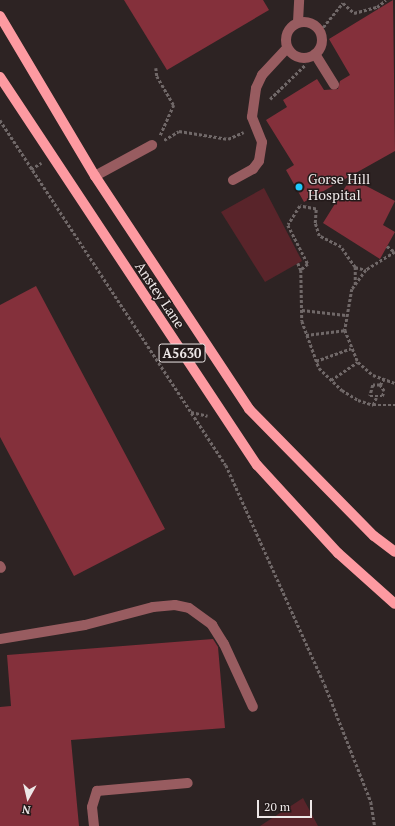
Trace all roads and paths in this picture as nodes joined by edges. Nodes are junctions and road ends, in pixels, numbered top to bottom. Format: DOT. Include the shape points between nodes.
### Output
graph roads {
  1 [pos="299,0"];
  2 [pos="339,0"];
  3 [pos="386,0"];
  4 [pos="343,3"];
  5 [pos="0,16"];
  6 [pos="298,22"];
  7 [pos="320,32"];
  8 [pos="287,48"];
  9 [pos="315,54"];
  10 [pos="156,68"];
  11 [pos="0,77"];
  12 [pos="334,84"];
  13 [pos="0,120"];
  14 [pos="152,145"];
  15 [pos="94,176"];
  16 [pos="233,180"];
  17 [pos="387,246"];
  18 [pos="395,252"];
  19 [pos="298,263"];
  20 [pos="355,267"];
  21 [pos="301,270"];
  22 [pos="366,270"];
  23 [pos="355,285"];
  24 [pos="302,310"];
  25 [pos="346,315"];
  26 [pos="346,330"];
  27 [pos="306,335"];
  28 [pos="350,348"];
  29 [pos="316,361"];
  30 [pos="358,362"];
  31 [pos="331,380"];
  32 [pos="383,380"];
  33 [pos="395,383"];
  34 [pos="380,385"];
  35 [pos="376,398"];
  36 [pos="373,405"];
  37 [pos="395,405"];
  38 [pos="395,552"];
  39 [pos="395,604"];
  40 [pos="0,639"];
  41 [pos="253,707"];
  42 [pos="188,783"];
  43 [pos="94,826"];
  44 [pos="375,826"];
  1 -- 6 [label="lane"];
  2 -- 4 [label="path"];
  3 -- 4 [label="path" via="377,7 354,12"];
  4 -- 7 [label="path"];
  5 -- 15 [label="main road, A5630"];
  6 -- 7 [label="lane" via="313,24"];
  6 -- 8 [label="lane" via="285,36"];
  7 -- 9 [label="lane" via="321,46"];
  8 -- 9 [label="lane" via="300,58"];
  8 -- 16 [label="lane" via="262,74 256,88 252,117 262,142 259,161 253,169"];
  9 -- 12 [label="lane"];
  10 -- 14 [label="path" via="157,76 174,105 160,137"];
  11 -- 39 [label="main road, Anstey Lane / A5630" via="257,465 338,553"];
  13 -- 44 [label="path" via="226,465 325,685 371,802"];
  14 -- 15 [label="lane"];
  15 -- 38 [label="main road, Anstey Lane / A5630" via="249,408 374,536"];
  17 -- 18 [label="path"];
  18 -- 22 [label="path"];
  19 -- 21 [label="path"];
  20 -- 21 [label="path" via="340,248 319,236 315,223 316,208 300,206 288,225 308,264"];
  20 -- 22 [label="path"];
  20 -- 23 [label="path"];
  21 -- 24 [label="path"];
  22 -- 23 [label="path"];
  23 -- 25 [label="path"];
  24 -- 25 [label="path"];
  24 -- 27 [label="path"];
  25 -- 26 [label="path"];
  26 -- 27 [label="path"];
  26 -- 28 [label="path"];
  27 -- 29 [label="path"];
  28 -- 29 [label="path"];
  28 -- 30 [label="path"];
  29 -- 31 [label="path"];
  30 -- 31 [label="path"];
  30 -- 32 [label="path"];
  31 -- 36 [label="path" via="347,394"];
  32 -- 33 [label="path"];
  32 -- 34 [label="path"];
  34 -- 35 [label="path" via="384,391 382,396"];
  34 -- 35 [label="path" via="373,385 370,389 370,396"];
  35 -- 36 [label="path"];
  36 -- 37 [label="path"];
  40 -- 41 [label="lane" via="85,625 153,607 175,605 189,608 212,625"];
  42 -- 43 [label="lane" via="97,791 92,807"];
}
